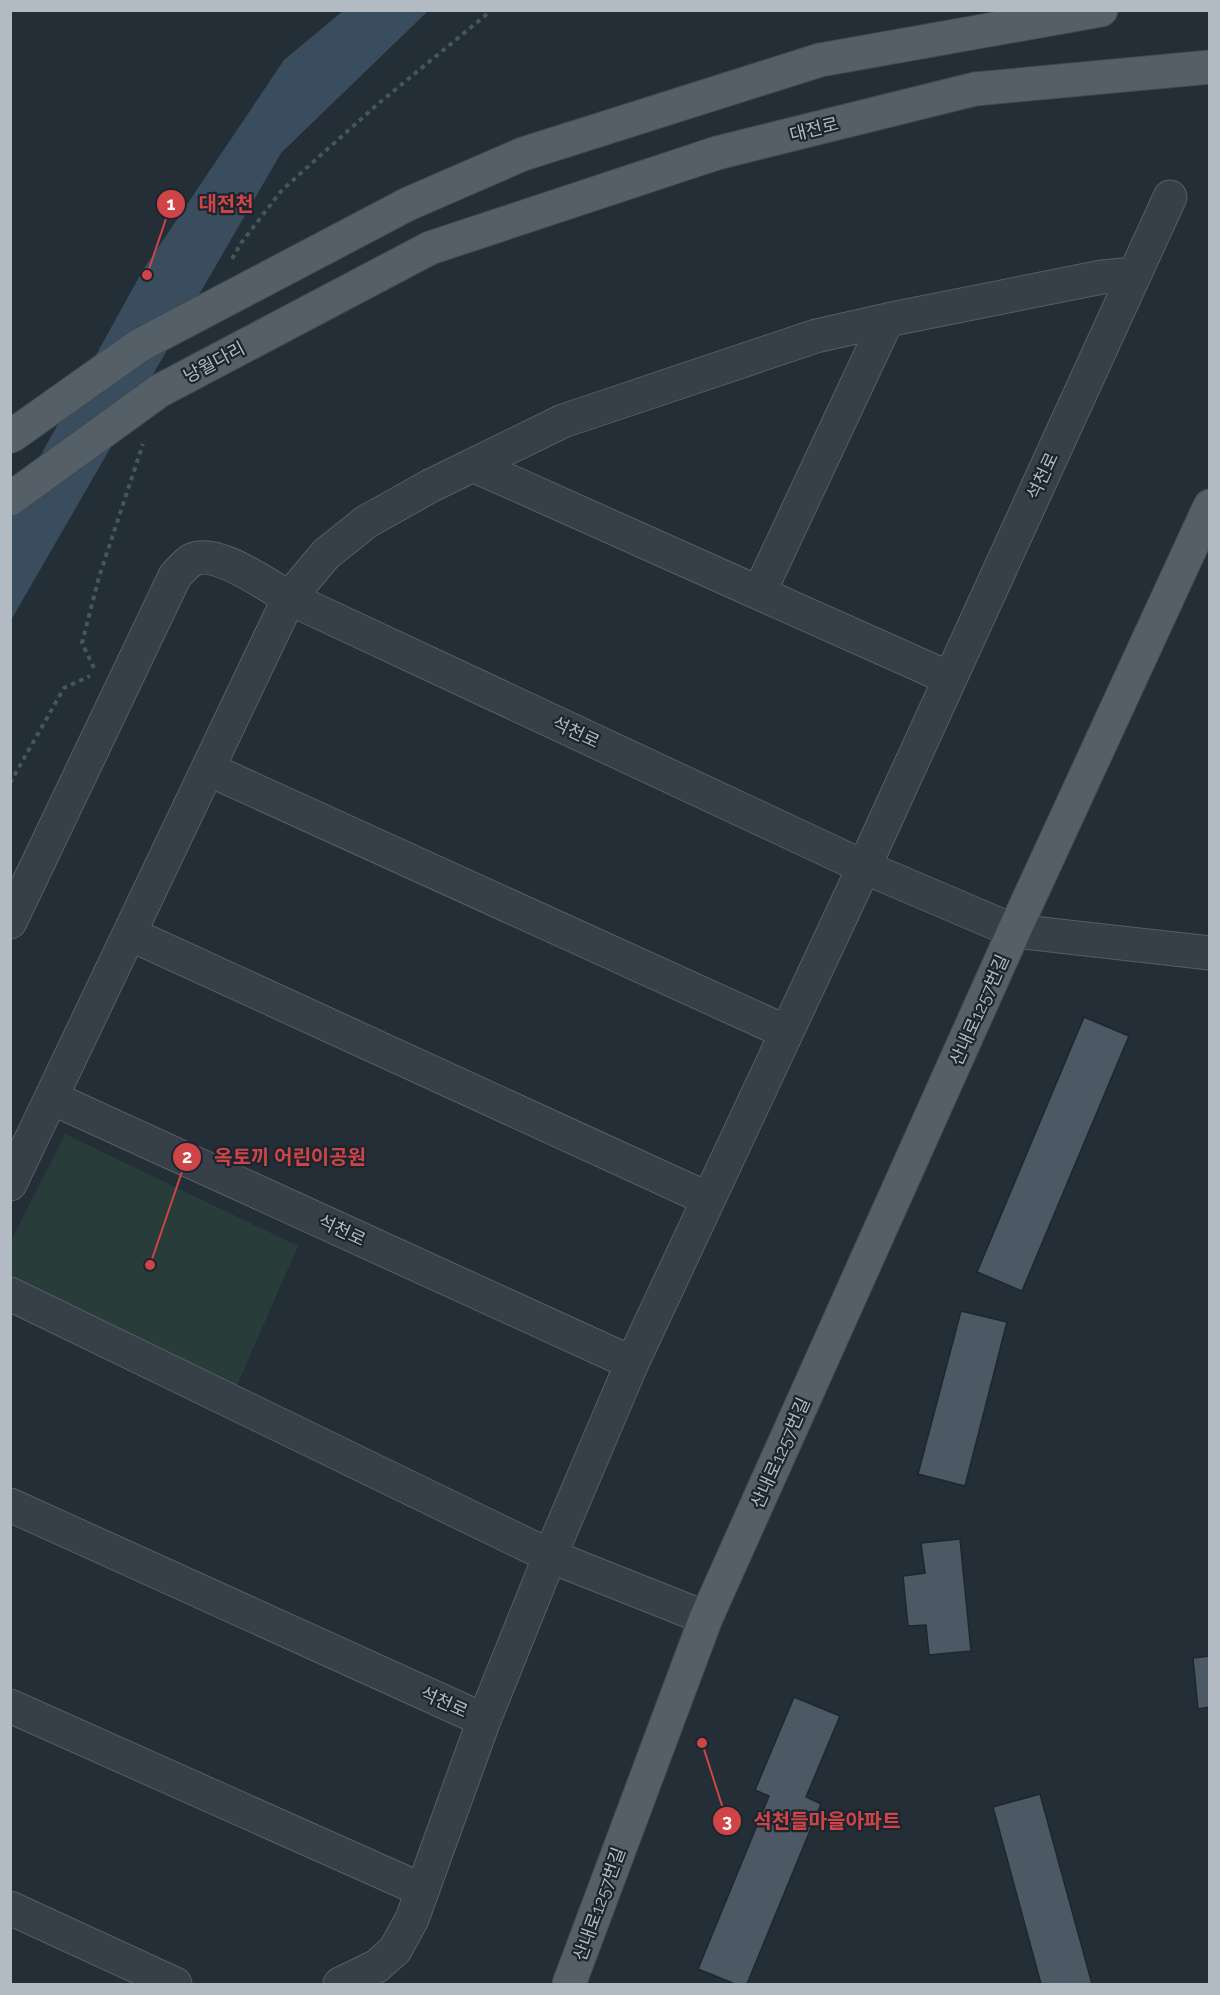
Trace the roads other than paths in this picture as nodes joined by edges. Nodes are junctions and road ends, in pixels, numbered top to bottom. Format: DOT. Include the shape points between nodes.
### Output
graph roads {
  1 [pos="1101,10"];
  2 [pos="1209,67"];
  3 [pos="1170,197"];
  4 [pos="430,248"];
  5 [pos="1134,274"];
  6 [pos="887,320"];
  7 [pos="10,437"];
  8 [pos="473,465"];
  9 [pos="10,499"];
  10 [pos="1209,506"];
  11 [pos="759,593"];
  12 [pos="289,598"];
  13 [pos="949,678"];
  14 [pos="207,769"];
  15 [pos="864,867"];
  16 [pos="10,922"];
  17 [pos="1014,931"];
  18 [pos="130,934"];
  19 [pos="1209,953"];
  20 [pos="786,1032"];
  21 [pos="52,1098"];
  22 [pos="10,1184"];
  23 [pos="708,1199"];
  24 [pos="10,1294"];
  25 [pos="632,1363"];
  26 [pos="10,1505"];
  27 [pos="550,1556"];
  28 [pos="706,1618"];
  29 [pos="10,1706"];
  30 [pos="484,1720"];
  31 [pos="422,1890"];
  32 [pos="10,1908"];
  33 [pos="176,1984"];
  34 [pos="340,1984"];
  35 [pos="569,1984"];
  1 -- 7 [label="main road, bridge" via="820,60 523,154 408,204 140,345"];
  2 -- 4 [label="main road, 대전로" via="975,89 717,153"];
  3 -- 5 [label="street, 석천로"];
  4 -- 9 [label="main road, 낭월다리, bridge" via="159,391"];
  5 -- 6 [label="street"];
  5 -- 13 [label="street, 석천로"];
  6 -- 8 [label="street" via="816,336 563,421"];
  6 -- 11 [label="street"];
  8 -- 11 [label="street"];
  8 -- 12 [label="street" via="366,522 326,554"];
  10 -- 17 [label="main road, 산내로1257번길"];
  11 -- 13 [label="street"];
  12 -- 14 [label="street"];
  12 -- 15 [label="street, 석천로"];
  12 -- 16 [label="street, 석천로" via="209,556 191,560 175,576"];
  13 -- 15 [label="street, 석천로"];
  14 -- 18 [label="street"];
  14 -- 20 [label="street"];
  15 -- 17 [label="street, 석천로"];
  15 -- 20 [label="street, 석천로"];
  17 -- 19 [label="street, 산내로1257번길"];
  17 -- 28 [label="main road, 산내로1257번길"];
  18 -- 21 [label="street"];
  18 -- 23 [label="street"];
  20 -- 23 [label="street, 석천로"];
  21 -- 22 [label="street"];
  21 -- 25 [label="street, 석천로"];
  23 -- 25 [label="street, 석천로"];
  24 -- 27 [label="street"];
  25 -- 27 [label="street, 석천로"];
  26 -- 30 [label="street, 석천로"];
  27 -- 28 [label="street"];
  27 -- 30 [label="street, 석천로"];
  28 -- 35 [label="main road, 산내로1257번길"];
  29 -- 31 [label="street"];
  30 -- 31 [label="street, 석천로"];
  31 -- 34 [label="street, 석천로" via="395,1950 377,1966"];
  32 -- 33 [label="street"];
}
